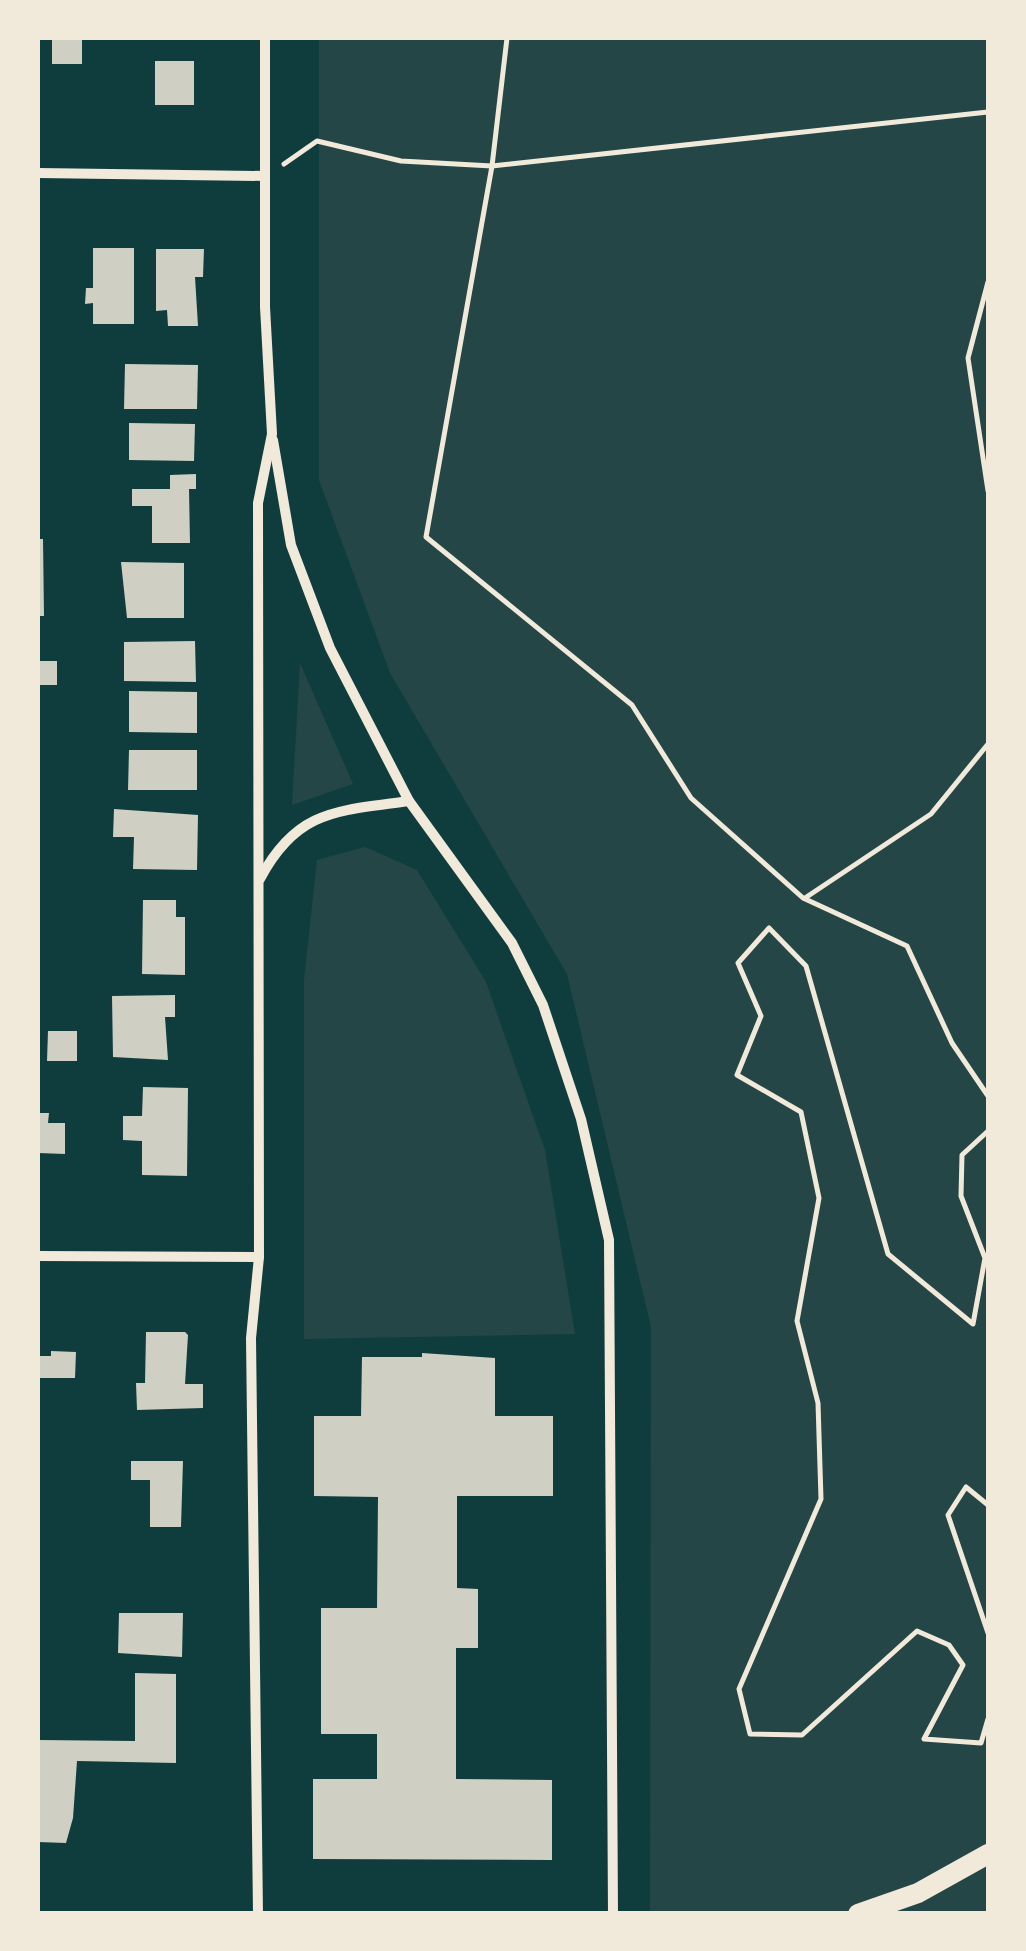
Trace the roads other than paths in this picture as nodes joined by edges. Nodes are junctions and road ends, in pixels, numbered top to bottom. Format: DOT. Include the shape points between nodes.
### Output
graph roads {
  1 [pos="265,38"];
  2 [pos="38,172"];
  3 [pos="264,176"];
  4 [pos="272,434"];
  5 [pos="409,801"];
  6 [pos="258,882"];
  7 [pos="38,1256"];
  8 [pos="259,1257"];
  9 [pos="988,1854"];
  10 [pos="258,1914"];
  11 [pos="613,1914"];
  12 [pos="858,1914"];
  1 -- 3 [label="street"];
  2 -- 3 [label="street"];
  3 -- 4 [label="street"];
  4 -- 5 [label="street" via="290,544 330,648"];
  4 -- 6 [label="street" via="258,503"];
  5 -- 6 [label="street" via="336,812 289,834"];
  5 -- 11 [label="street" via="512,943 543,1006 581,1120 609,1240"];
  6 -- 8 [label="street"];
  7 -- 8 [label="street"];
  8 -- 10 [label="street" via="251,1338"];
  9 -- 12 [label="main road" via="918,1894"];
}
